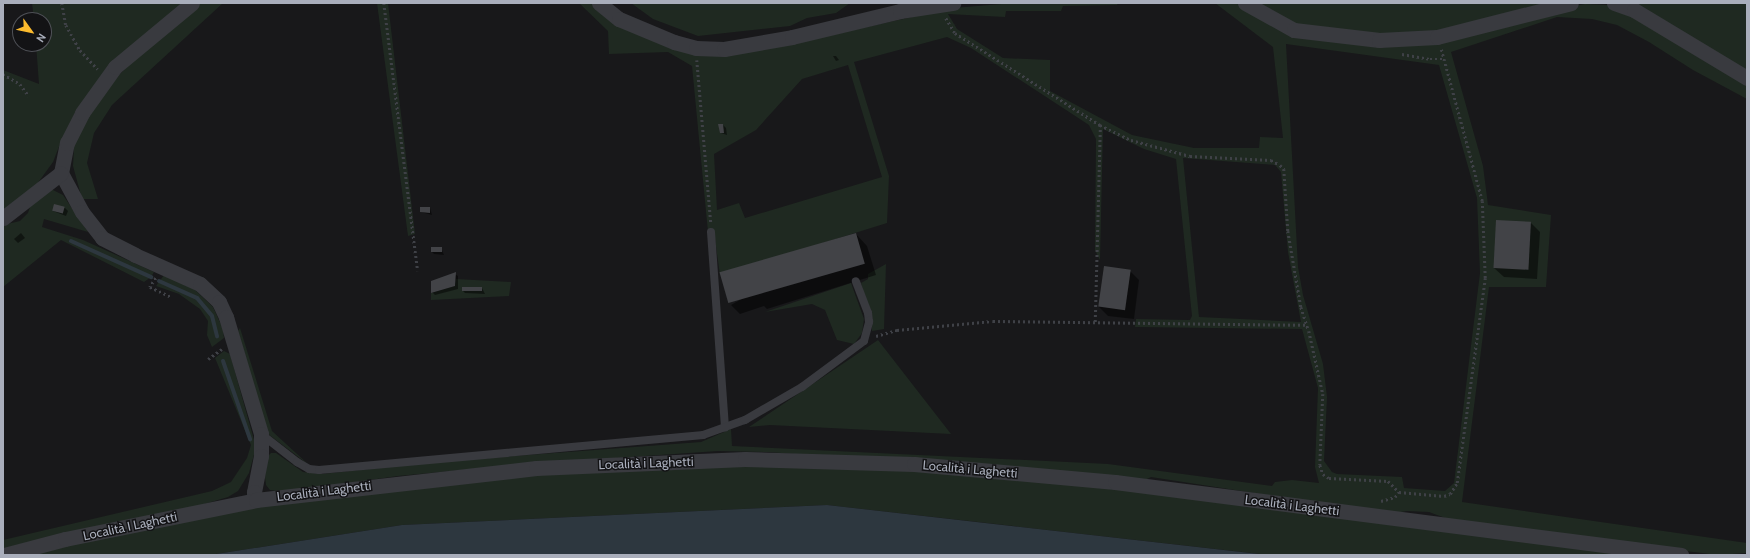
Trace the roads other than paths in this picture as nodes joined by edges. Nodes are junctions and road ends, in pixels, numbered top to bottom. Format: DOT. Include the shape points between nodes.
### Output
graph roads {
  1 [pos="192,3"];
  2 [pos="600,3"];
  3 [pos="1245,3"];
  4 [pos="1571,3"];
  5 [pos="1614,3"];
  6 [pos="945,4"];
  7 [pos="1747,78"];
  8 [pos="62,173"];
  9 [pos="3,218"];
  10 [pos="711,232"];
  11 [pos="856,281"];
  12 [pos="725,427"];
  13 [pos="261,434"];
  14 [pos="256,500"];
  15 [pos="4,555"];
  16 [pos="1681,555"];
  1 -- 8 [label="street" via="115,67 82,113 67,143"];
  2 -- 6 [label="street" via="619,19 639,28 696,48 724,49 777,40 900,11"];
  3 -- 4 [label="street" via="1294,30 1379,40 1437,37"];
  5 -- 7 [label="street" via="1634,10"];
  8 -- 9 [label="street"];
  8 -- 13 [label="street" via="82,212 102,238 200,284 219,302 230,329"];
  10 -- 12 [label="lane"];
  11 -- 12 [label="lane" via="869,322 864,341 802,387 745,420"];
  12 -- 13 [label="lane" via="703,435 319,470 308,469"];
  13 -- 14 [label="street" via="261,456 254,492"];
  14 -- 15 [label="street, Località I Laghetti" via="65,539"];
  14 -- 16 [label="street, Località i Laghetti" via="536,468 745,459 914,464 1115,482"];
}
